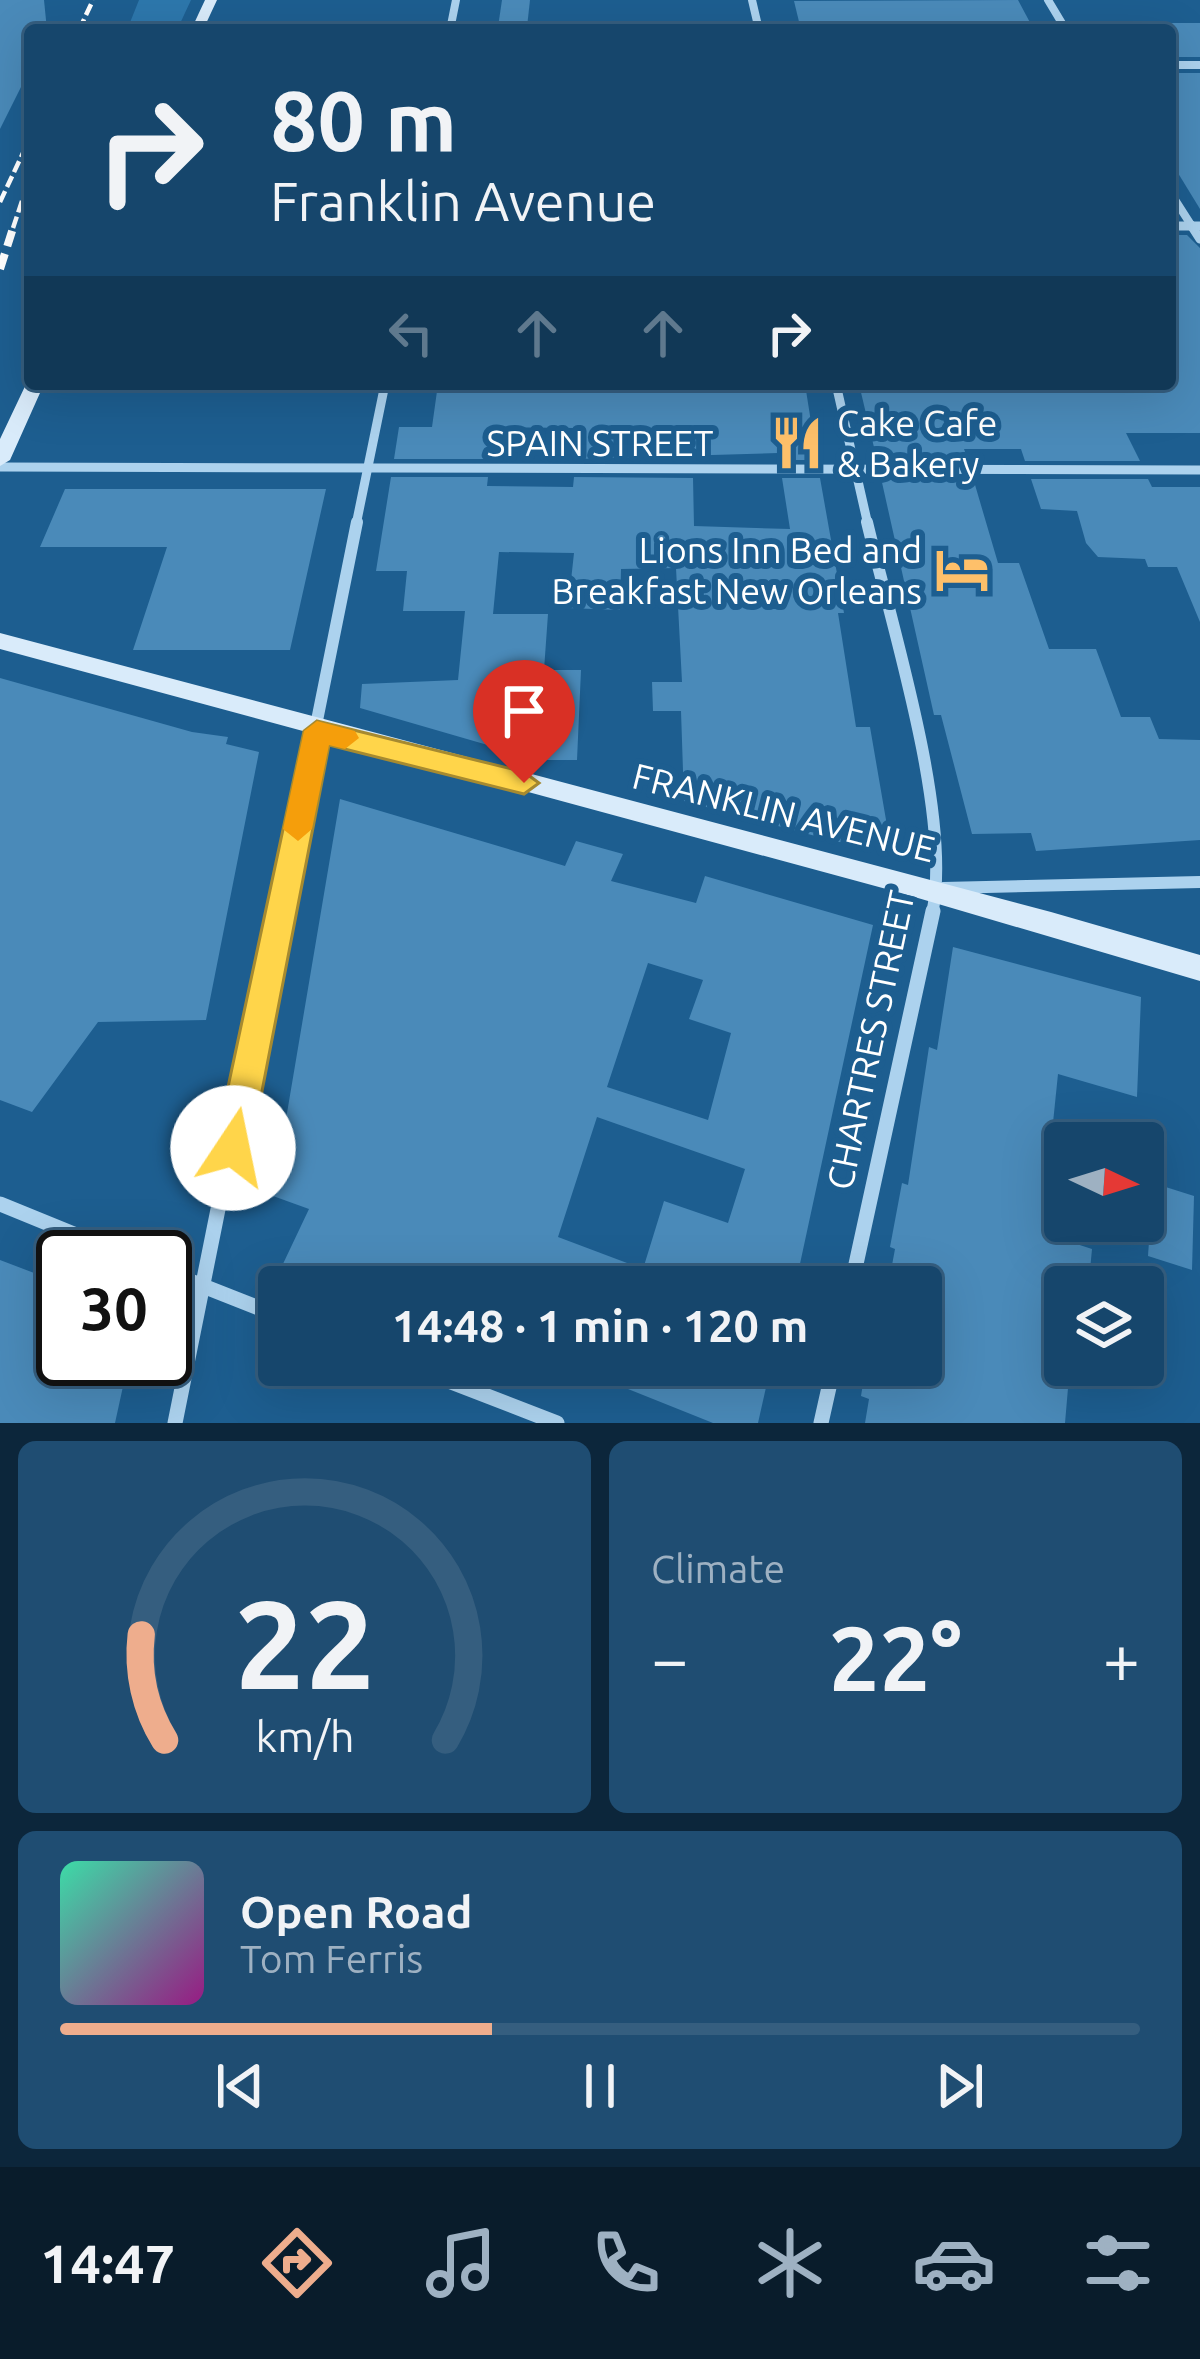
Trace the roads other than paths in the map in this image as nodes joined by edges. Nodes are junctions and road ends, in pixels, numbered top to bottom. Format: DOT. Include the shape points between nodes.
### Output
graph roads {
  1 [pos="1176,200"];
  2 [pos="1196,226"];
  3 [pos="1200,239"];
  4 [pos="32,390"];
  5 [pos="384,390"];
  6 [pos="837,390"];
  7 [pos="0,464"];
  8 [pos="370,467"];
  9 [pos="854,470"];
  10 [pos="1200,470"];
  11 [pos="0,641"];
  12 [pos="317,731"];
  13 [pos="1200,882"];
  14 [pos="938,888"];
  15 [pos="1200,968"];
  16 [pos="0,1204"];
  17 [pos="64,1230"];
  18 [pos="856,1266"];
  19 [pos="192,1282"];
  20 [pos="205,1287"];
  21 [pos="258,1308"];
  22 [pos="461,1386"];
  23 [pos="829,1386"];
  24 [pos="175,1423"];
  25 [pos="557,1423"];
  26 [pos="821,1423"];
  1 -- 2 [label="street"];
  2 -- 3 [label="street"];
  4 -- 7 [label="street"];
  5 -- 8 [label="street"];
  6 -- 9 [label="street, CHARTRES STREET"];
  7 -- 8 [label="street, SPAIN STREET"];
  8 -- 9 [label="street, SPAIN STREET"];
  8 -- 12 [label="street"];
  9 -- 10 [label="street, SPAIN STREET"];
  9 -- 14 [label="street, CHARTRES STREET" via="935,820"];
  11 -- 12 [label="street, FRANKLIN AVENUE"];
  12 -- 14 [label="street, FRANKLIN AVENUE"];
  12 -- 20 [label="street"];
  13 -- 14 [label="street"];
  14 -- 15 [label="street, FRANKLIN AVENUE"];
  14 -- 18 [label="street, CHARTRES STREET"];
  16 -- 17 [label="street"];
  19 -- 20 [label="street"];
  20 -- 21 [label="street"];
  20 -- 24 [label="street"];
  22 -- 25 [label="street"];
  23 -- 26 [label="street"];
}
